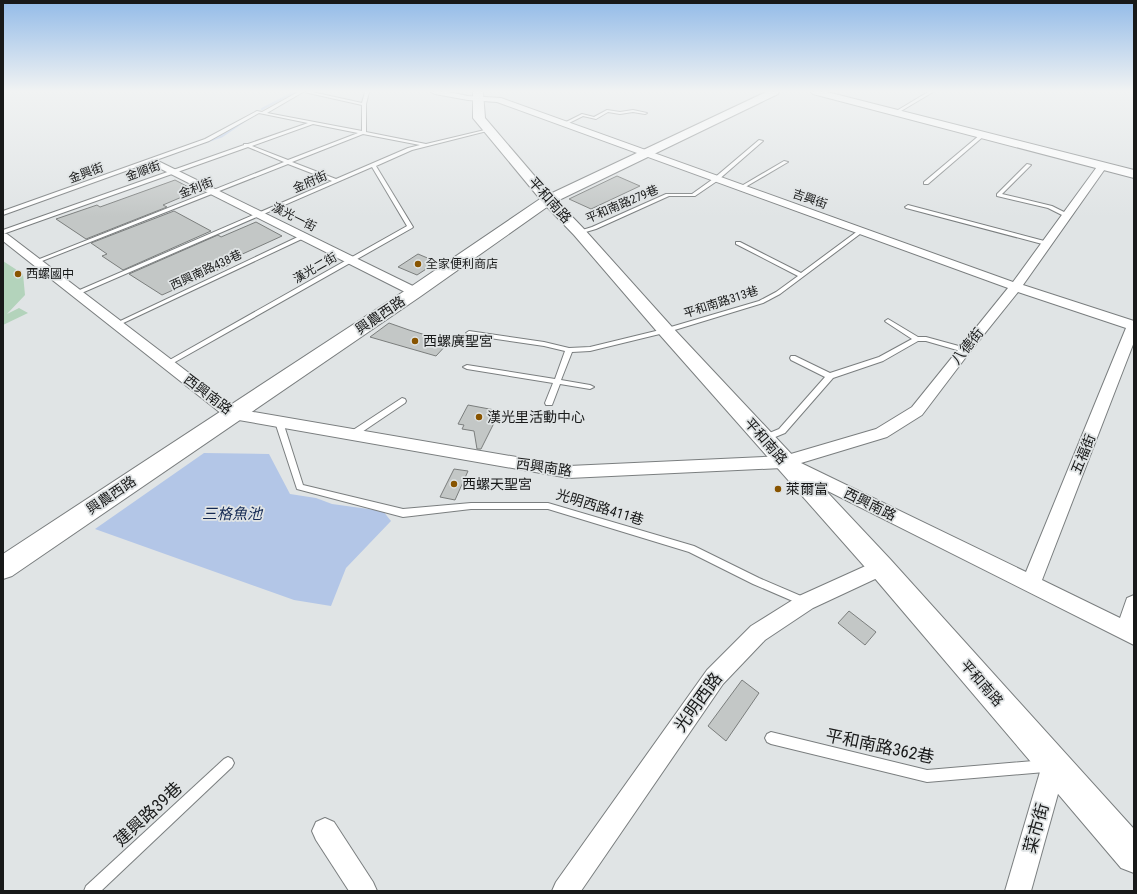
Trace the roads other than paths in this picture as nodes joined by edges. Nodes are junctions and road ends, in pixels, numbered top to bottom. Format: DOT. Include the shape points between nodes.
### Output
graph roads {
  1 [pos="218,134"];
  2 [pos="279,134"];
  3 [pos="360,134"];
  4 [pos="372,134"];
  5 [pos="473,134"];
  6 [pos="492,134"];
  7 [pos="591,134"];
  8 [pos="686,134"];
  9 [pos="978,134"];
  10 [pos="983,135"];
  11 [pos="761,141"];
  12 [pos="246,145"];
  13 [pos="426,145"];
  14 [pos="645,153"];
  15 [pos="288,162"];
  16 [pos="786,162"];
  17 [pos="160,165"];
  18 [pos="374,165"];
  19 [pos="1028,165"];
  20 [pos="1102,166"];
  21 [pos="173,171"];
  22 [pos="1134,174"];
  23 [pos="715,180"];
  24 [pos="336,181"];
  25 [pos="926,183"];
  26 [pos="740,188"];
  27 [pos="214,192"];
  28 [pos="548,200"];
  29 [pos="908,207"];
  30 [pos="3,213"];
  31 [pos="260,214"];
  32 [pos="1066,215"];
  33 [pos="861,231"];
  34 [pos="3,232"];
  35 [pos="579,232"];
  36 [pos="3,236"];
  37 [pos="304,236"];
  38 [pos="738,243"];
  39 [pos="1046,243"];
  40 [pos="350,260"];
  41 [pos="35,262"];
  42 [pos="801,276"];
  43 [pos="1016,287"];
  44 [pos="415,292"];
  45 [pos="77,293"];
  46 [pos="888,321"];
  47 [pos="117,324"];
  48 [pos="1134,326"];
  49 [pos="666,331"];
  50 [pos="469,333"];
  51 [pos="917,339"];
  52 [pos="569,350"];
  53 [pos="964,350"];
  54 [pos="793,358"];
  55 [pos="168,364"];
  56 [pos="466,367"];
  57 [pos="830,376"];
  58 [pos="557,382"];
  59 [pos="590,387"];
  60 [pos="402,401"];
  61 [pos="549,403"];
  62 [pos="232,414"];
  63 [pos="279,422"];
  64 [pos="353,434"];
  65 [pos="765,438"];
  66 [pos="784,462"];
  67 [pos="881,567"];
  68 [pos="3,568"];
  69 [pos="1031,584"];
  70 [pos="806,602"];
  71 [pos="1134,604"];
  72 [pos="1130,633"];
  73 [pos="771,738"];
  74 [pos="228,762"];
  75 [pos="1054,765"];
  76 [pos="325,831"];
  77 [pos="1134,855"];
  78 [pos="91,891"];
  79 [pos="364,891"];
  80 [pos="564,891"];
  81 [pos="1018,891"];
  1 -- 30 [label="lane, 金興街"];
  2 -- 12 [label="lane, 金順街"];
  3 -- 15 [label="lane, 金利街"];
  4 -- 13 [label="lane, 金興街"];
  5 -- 13 [label="lane, 金府街"];
  6 -- 28 [label="main road, 平和南路"];
  7 -- 14 [label="street, 吉興街"];
  8 -- 14 [label="main road, 興農西路"];
  9 -- 10 [label="street"];
  10 -- 20 [label="street"];
  10 -- 25 [label="lane"];
  11 -- 23 [label="lane, 平和南路279巷"];
  12 -- 15 [label="lane"];
  12 -- 21 [label="lane, 金順街"];
  13 -- 18 [label="lane, 金府街" via="410,149"];
  14 -- 23 [label="street, 吉興街"];
  14 -- 28 [label="main road, 興農西路"];
  15 -- 24 [label="lane"];
  15 -- 27 [label="lane, 金利街"];
  16 -- 26 [label="lane"];
  17 -- 21 [label="street, 漢光一街"];
  18 -- 24 [label="lane, 金府街"];
  18 -- 40 [label="lane, 漢光二街" via="410,227"];
  19 -- 32 [label="lane" via="999,195 1050,207"];
  20 -- 22 [label="street"];
  20 -- 32 [label="street, 八德街"];
  21 -- 27 [label="street, 漢光一街"];
  21 -- 34 [label="lane, 金順街"];
  23 -- 26 [label="street, 吉興街"];
  23 -- 35 [label="lane, 平和南路279巷" via="693,195 668,195 594,228"];
  24 -- 31 [label="lane, 金府街"];
  26 -- 33 [label="street, 吉興街"];
  27 -- 31 [label="street, 漢光一街"];
  27 -- 41 [label="lane, 金利街"];
  28 -- 35 [label="main road, 平和南路"];
  28 -- 44 [label="main road, 興農西路"];
  29 -- 39 [label="lane"];
  31 -- 37 [label="street, 漢光一街"];
  31 -- 45 [label="lane, 金府街"];
  32 -- 39 [label="street, 八德街"];
  33 -- 42 [label="lane, 平和南路313巷"];
  33 -- 43 [label="street, 吉興街"];
  35 -- 49 [label="main road, 平和南路"];
  36 -- 41 [label="street, 西興南路"];
  37 -- 40 [label="street, 漢光一街"];
  37 -- 47 [label="lane, 西興南路438巷"];
  38 -- 42 [label="lane"];
  39 -- 43 [label="street, 八德街"];
  40 -- 44 [label="street, 漢光一街"];
  40 -- 55 [label="lane, 漢光二街"];
  41 -- 45 [label="street, 西興南路"];
  42 -- 49 [label="lane, 平和南路313巷" via="761,302"];
  43 -- 48 [label="street, 吉興街"];
  43 -- 53 [label="street, 八德街"];
  44 -- 62 [label="main road, 興農西路"];
  45 -- 47 [label="street, 西興南路"];
  46 -- 51 [label="lane"];
  47 -- 55 [label="street, 西興南路"];
  48 -- 69 [label="street, 五福街"];
  49 -- 52 [label="lane, 平和南路313巷" via="590,349"];
  49 -- 65 [label="main road, 平和南路"];
  50 -- 52 [label="lane, 平和南路313巷"];
  51 -- 53 [label="lane" via="926,339"];
  51 -- 57 [label="lane" via="881,359"];
  52 -- 58 [label="lane"];
  53 -- 66 [label="street, 八德街" via="917,412 881,433"];
  54 -- 57 [label="lane"];
  55 -- 62 [label="street, 西興南路"];
  56 -- 58 [label="lane"];
  57 -- 65 [label="lane" via="782,431"];
  58 -- 59 [label="lane"];
  58 -- 61 [label="lane"];
  60 -- 64 [label="lane"];
  62 -- 63 [label="street, 西興南路"];
  62 -- 68 [label="main road, 興農西路"];
  63 -- 64 [label="street, 西興南路"];
  63 -- 70 [label="lane, 光明西路411巷" via="300,487 403,513 471,506 548,506 691,549"];
  64 -- 66 [label="street, 西興南路" via="569,472"];
  65 -- 66 [label="main road, 平和南路"];
  66 -- 67 [label="main road, 平和南路"];
  66 -- 69 [label="street, 西興南路"];
  67 -- 70 [label="street, 光明西路"];
  67 -- 75 [label="main road, 平和南路"];
  69 -- 72 [label="street, 西興南路"];
  70 -- 80 [label="street, 光明西路" via="758,633 715,677"];
  71 -- 72 [label="street"];
  73 -- 75 [label="lane, 平和南路362巷" via="926,776"];
  74 -- 78 [label="lane, 建興路39巷"];
  75 -- 77 [label="main road, 平和南路"];
  75 -- 81 [label="street, 菜市街"];
  76 -- 79 [label="street"];
}
